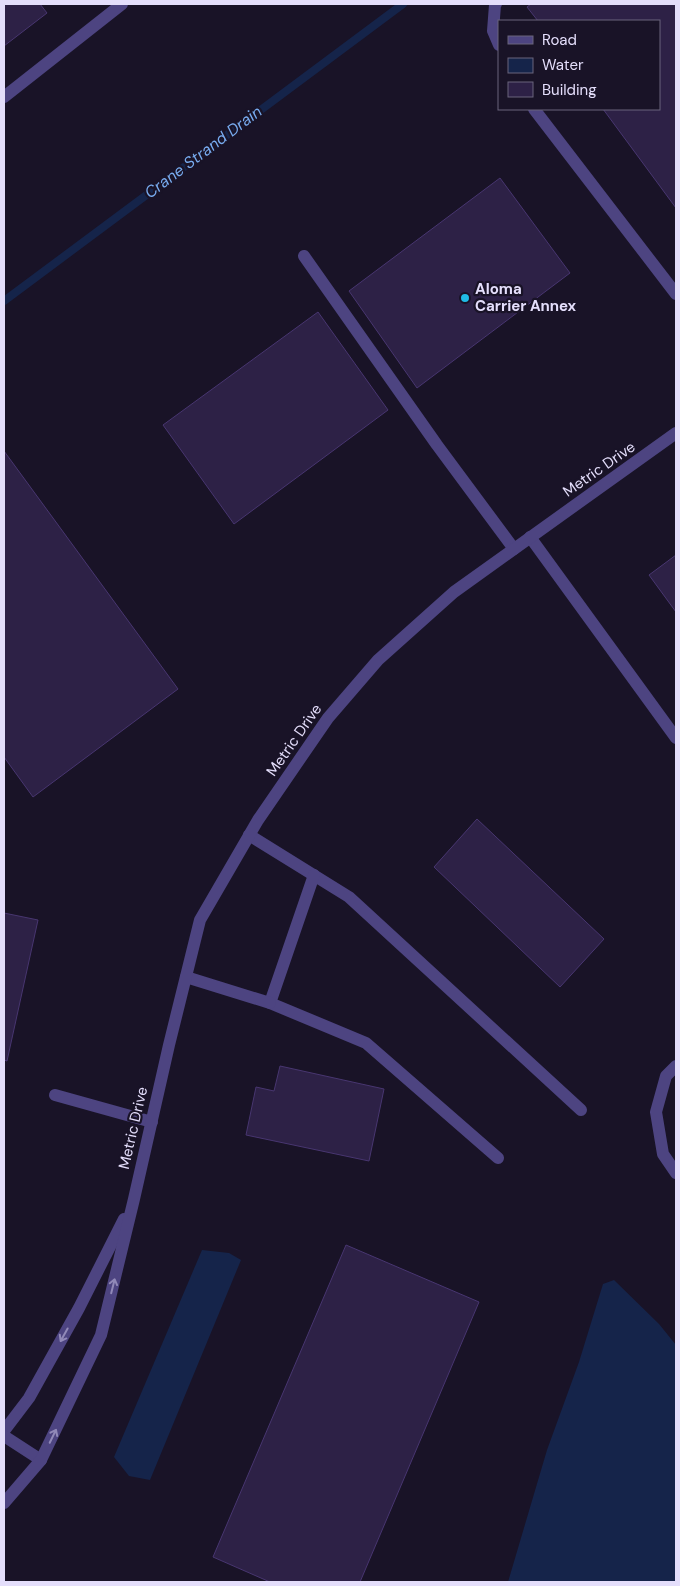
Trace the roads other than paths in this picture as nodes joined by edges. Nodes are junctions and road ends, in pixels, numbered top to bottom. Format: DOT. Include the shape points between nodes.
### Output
graph roads {
  1 [pos="122,4"];
  2 [pos="496,4"];
  3 [pos="498,42"];
  4 [pos="4,97"];
  5 [pos="535,110"];
  6 [pos="304,256"];
  7 [pos="676,294"];
  8 [pos="676,433"];
  9 [pos="530,537"];
  10 [pos="514,549"];
  11 [pos="676,738"];
  12 [pos="249,835"];
  13 [pos="314,875"];
  14 [pos="186,977"];
  15 [pos="270,1004"];
  16 [pos="676,1066"];
  17 [pos="55,1095"];
  18 [pos="581,1110"];
  19 [pos="152,1122"];
  20 [pos="498,1158"];
  21 [pos="676,1173"];
  22 [pos="134,1199"];
  23 [pos="4,1431"];
  24 [pos="4,1436"];
  25 [pos="41,1460"];
  26 [pos="4,1503"];
  1 -- 4 [label="street"];
  2 -- 3 [label="street" via="493,31"];
  5 -- 7 [label="street"];
  6 -- 10 [label="street"];
  8 -- 9 [label="street, Metric Drive"];
  9 -- 10 [label="street, Metric Drive"];
  9 -- 11 [label="street"];
  10 -- 12 [label="street, Metric Drive" via="454,592 378,660 328,718"];
  12 -- 13 [label="street"];
  12 -- 14 [label="street, Metric Drive" via="200,920"];
  13 -- 15 [label="street"];
  13 -- 18 [label="street" via="349,897"];
  14 -- 15 [label="street"];
  14 -- 19 [label="street, Metric Drive"];
  15 -- 20 [label="street" via="366,1043"];
  16 -- 21 [label="street" via="666,1076 656,1112 663,1154"];
  17 -- 19 [label="street"];
  19 -- 22 [label="street, Metric Drive"];
  22 -- 23 [label="street, Metric Drive, one-way" via="29,1398"];
  25 -- 22 [label="street, Metric Drive, one-way" via="102,1334"];
  24 -- 25 [label="street"];
  25 -- 26 [label="street, Metric Drive"];
}
